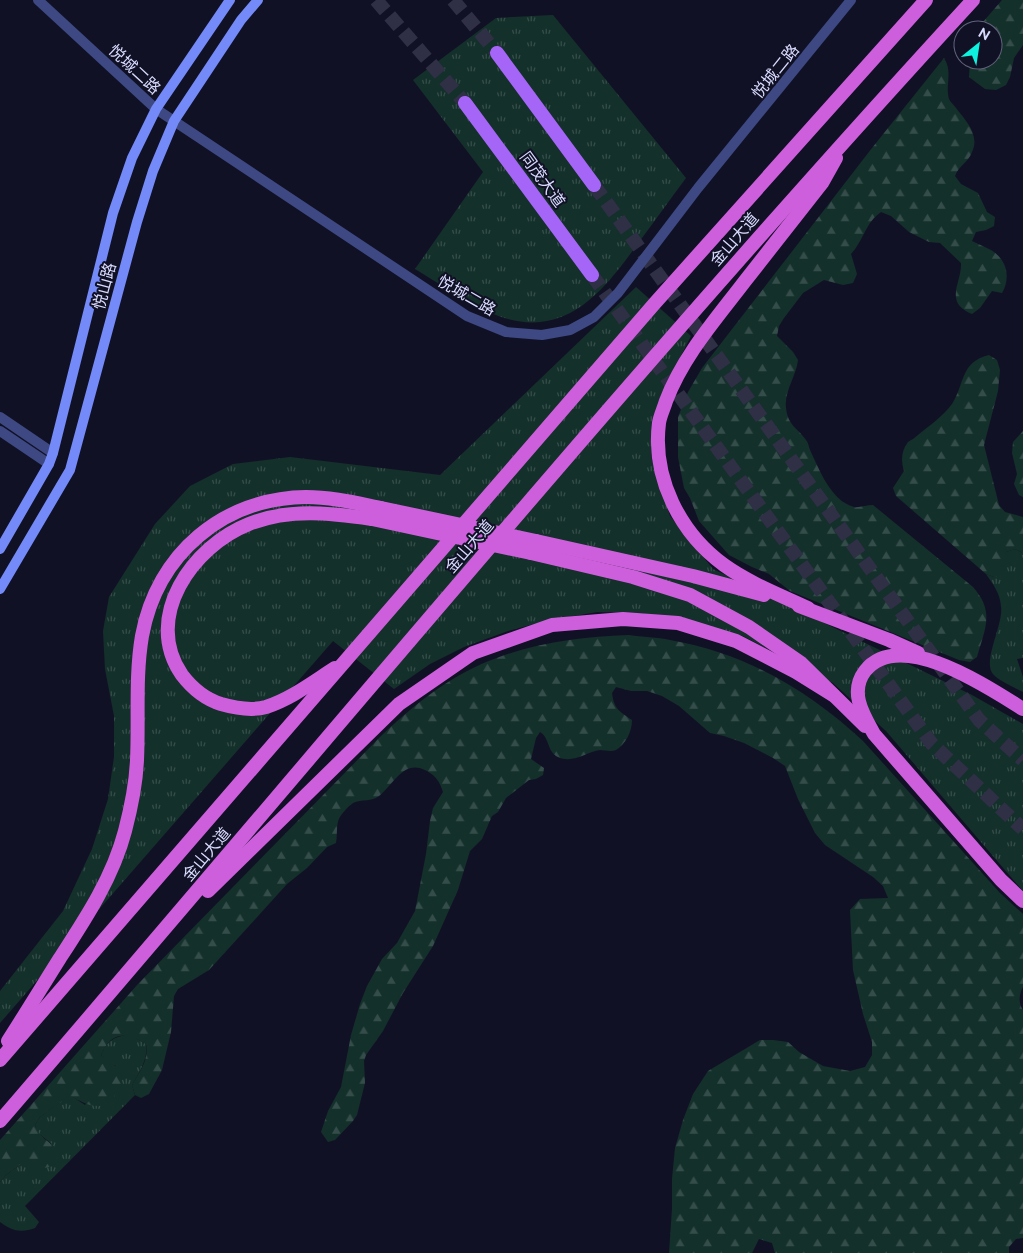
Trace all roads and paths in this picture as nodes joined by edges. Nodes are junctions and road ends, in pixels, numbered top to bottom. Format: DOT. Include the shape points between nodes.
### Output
graph roads {
  1 [pos="38,0"];
  2 [pos="230,0"];
  3 [pos="258,0"];
  4 [pos="851,0"];
  5 [pos="926,0"];
  6 [pos="973,0"];
  7 [pos="498,53"];
  8 [pos="465,103"];
  9 [pos="156,108"];
  10 [pos="174,121"];
  11 [pos="848,135"];
  12 [pos="594,185"];
  13 [pos="592,275"];
  14 [pos="0,417"];
  15 [pos="0,430"];
  16 [pos="53,453"];
  17 [pos="49,464"];
  18 [pos="377,513"];
  19 [pos="534,547"];
  20 [pos="0,549"];
  21 [pos="0,589"];
  22 [pos="808,608"];
  23 [pos="348,660"];
  24 [pos="951,668"];
  25 [pos="833,695"];
  26 [pos="1023,709"];
  27 [pos="874,734"];
  28 [pos="1023,901"];
  29 [pos="147,951"];
  30 [pos="0,1053"];
  31 [pos="0,1060"];
  32 [pos="0,1121"];
  1 -- 9 [label="street, 悦城二路"];
  2 -- 9 [label="main road, 悦山路"];
  3 -- 10 [label="main road, 悦山路" via="241,20"];
  4 -- 10 [label="street, 悦城二路" via="698,188 618,293 594,317 570,330 542,335 506,332 467,316"];
  5 -- 23 [label="highway, 金山大道" via="655,303"];
  6 -- 11 [label="highway, 金山大道"];
  7 -- 12 [label="main road"];
  8 -- 13 [label="main road, 同茂大道"];
  9 -- 10 [label="street, 悦城二路"];
  9 -- 16 [label="main road, 悦山路" via="132,158 113,213"];
  10 -- 21 [label="main road, 悦山路" via="153,171 137,222 70,470"];
  11 -- 22 [label="highway" via="822,183 699,340 672,384 659,422 659,455 664,484 689,532 724,565"];
  11 -- 29 [label="highway, 金山大道"];
  14 -- 16 [label="street"];
  15 -- 17 [label="street"];
  16 -- 17 [label="main road, 悦山路"];
  17 -- 20 [label="main road, 悦山路"];
  18 -- 19 [label="highway, bridge"];
  18 -- 23 [label="highway" via="306,513 276,516 249,524 208,550 192,566 172,602 168,622 168,637 177,668 199,693 231,706 265,707 287,698"];
  18 -- 30 [label="highway" via="338,500 306,497 272,500 244,508 219,520 198,536 165,574 142,635 135,782 118,854 82,925"];
  19 -- 22 [label="highway" via="693,576"];
  19 -- 25 [label="highway" via="690,595 749,627 801,663"];
  22 -- 24 [label="highway"];
  23 -- 31 [label="highway, 金山大道"];
  24 -- 26 [label="highway"];
  24 -- 27 [label="highway" via="902,655 884,658 869,666 862,675 857,693 862,713"];
  25 -- 27 [label="highway"];
  25 -- 29 [label="highway" via="736,641 678,623 623,619 552,625 473,653 399,704"];
  27 -- 28 [label="highway"];
  29 -- 32 [label="highway, 金山大道"];
}
